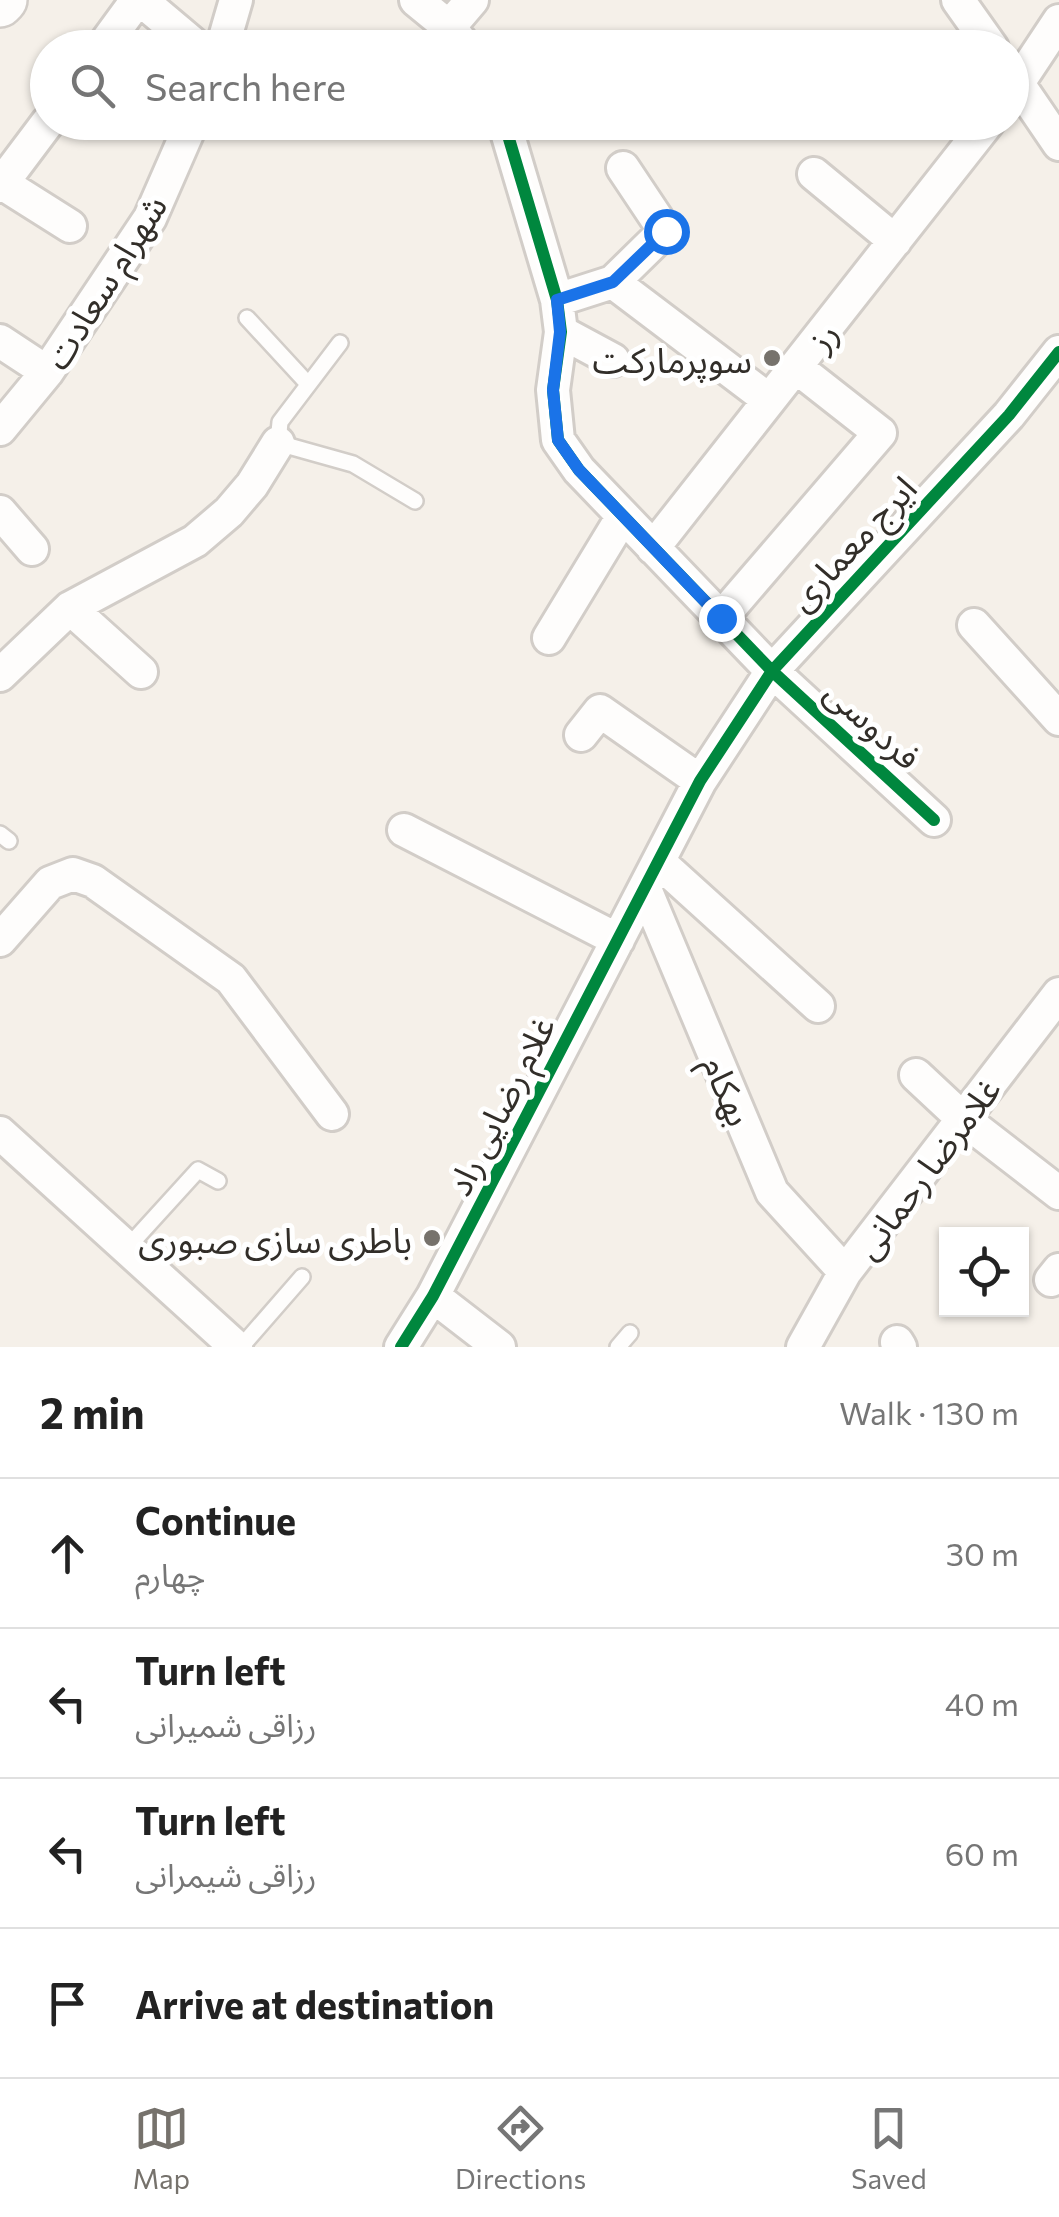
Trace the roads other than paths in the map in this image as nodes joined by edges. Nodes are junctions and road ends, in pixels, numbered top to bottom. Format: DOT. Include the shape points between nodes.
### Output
graph roads {
  1 [pos="139,0"];
  2 [pos="236,0"];
  3 [pos="416,0"];
  4 [pos="472,0"];
  5 [pos="958,0"];
  6 [pos="1059,21"];
  7 [pos="116,30"];
  8 [pos="176,30"];
  9 [pos="227,30"];
  10 [pos="450,30"];
  11 [pos="461,30"];
  12 [pos="979,30"];
  13 [pos="1029,63"];
  14 [pos="1029,104"];
  15 [pos="35,140"];
  16 [pos="184,140"];
  17 [pos="509,140"];
  18 [pos="974,140"];
  19 [pos="1059,144"];
  20 [pos="624,168"];
  21 [pos="814,174"];
  22 [pos="1,185"];
  23 [pos="70,226"];
  24 [pos="895,241"];
  25 [pos="613,282"];
  26 [pos="559,316"];
  27 [pos="247,318"];
  28 [pos="0,340"];
  29 [pos="340,343"];
  30 [pos="1059,352"];
  31 [pos="613,360"];
  32 [pos="796,367"];
  33 [pos="48,372"];
  34 [pos="308,384"];
  35 [pos="769,400"];
  36 [pos="0,429"];
  37 [pos="278,444"];
  38 [pos="416,501"];
  39 [pos="0,512"];
  40 [pos="623,516"];
  41 [pos="654,548"];
  42 [pos="32,549"];
  43 [pos="70,608"];
  44 [pos="721,618"];
  45 [pos="974,625"];
  46 [pos="549,638"];
  47 [pos="772,671"];
  48 [pos="141,672"];
  49 [pos="0,675"];
  50 [pos="1059,718"];
  51 [pos="581,735"];
  52 [pos="700,780"];
  53 [pos="934,820"];
  54 [pos="404,830"];
  55 [pos="652,876"];
  56 [pos="0,940"];
  57 [pos="618,940"];
  58 [pos="1059,994"];
  59 [pos="818,1006"];
  60 [pos="916,1075"];
  61 [pos="332,1114"];
  62 [pos="962,1118"];
  63 [pos="0,1133"];
  64 [pos="218,1182"];
  65 [pos="1059,1193"];
  66 [pos="127,1248"];
  67 [pos="845,1272"];
  68 [pos="302,1277"];
  69 [pos="433,1296"];
  70 [pos="630,1333"];
  71 [pos="239,1347"];
  72 [pos="400,1347"];
  73 [pos="499,1347"];
  74 [pos="618,1347"];
  75 [pos="803,1347"];
  1 -- 7 [label="street"];
  1 -- 8 [label="street"];
  2 -- 9 [label="street"];
  3 -- 10 [label="street"];
  4 -- 11 [label="street"];
  5 -- 12 [label="street"];
  6 -- 13 [label="street"];
  14 -- 19 [label="street"];
  15 -- 22 [label="street"];
  16 -- 33 [label="street, شهرام سعادت" via="150,218"];
  17 -- 26 [label="street"];
  18 -- 24 [label="street, رز"];
  20 -- 25 [label="street" via="666,231"];
  21 -- 24 [label="street"];
  22 -- 23 [label="street"];
  24 -- 32 [label="street, رز"];
  25 -- 26 [label="street"];
  25 -- 35 [label="street"];
  26 -- 31 [label="street"];
  26 -- 40 [label="street, فردوسی" via="553,390 558,440"];
  27 -- 34 [label="lane"];
  28 -- 33 [label="street"];
  29 -- 34 [label="lane"];
  30 -- 47 [label="street, ایرج معماری"];
  32 -- 35 [label="street, رز"];
  32 -- 44 [label="street" via="880,433"];
  33 -- 36 [label="street, شهرام سعادت"];
  34 -- 37 [label="lane" via="280,422"];
  35 -- 41 [label="street, رز"];
  37 -- 38 [label="lane" via="353,464"];
  37 -- 43 [label="street" via="230,512 195,541"];
  39 -- 42 [label="street"];
  40 -- 41 [label="street, فردوسی"];
  40 -- 46 [label="street"];
  41 -- 44 [label="street, فردوسی"];
  43 -- 48 [label="street"];
  43 -- 49 [label="street"];
  44 -- 47 [label="street, فردوسی"];
  45 -- 50 [label="street"];
  47 -- 52 [label="street, ایرج معماری"];
  47 -- 53 [label="street, فردوسی"];
  51 -- 52 [label="street" via="600,711"];
  52 -- 55 [label="street, ایرج معماری"];
  54 -- 57 [label="street"];
  55 -- 57 [label="street, غلام رضایی راد"];
  55 -- 59 [label="street"];
  55 -- 67 [label="street, بهکام" via="772,1192"];
  56 -- 61 [label="street" via="50,883 73,874 94,881 230,980"];
  57 -- 69 [label="street, غلام رضایی راد"];
  58 -- 62 [label="street, غلامرضا رحمانی"];
  60 -- 62 [label="street"];
  62 -- 65 [label="street"];
  62 -- 67 [label="street, غلامرضا رحمانی"];
  63 -- 66 [label="street"];
  64 -- 66 [label="lane" via="198,1170"];
  66 -- 71 [label="street"];
  67 -- 75 [label="street, غلامرضا رحمانی"];
  68 -- 71 [label="lane"];
  69 -- 72 [label="street, غلام رضایی راد"];
  69 -- 73 [label="street"];
  70 -- 74 [label="lane"];
}
